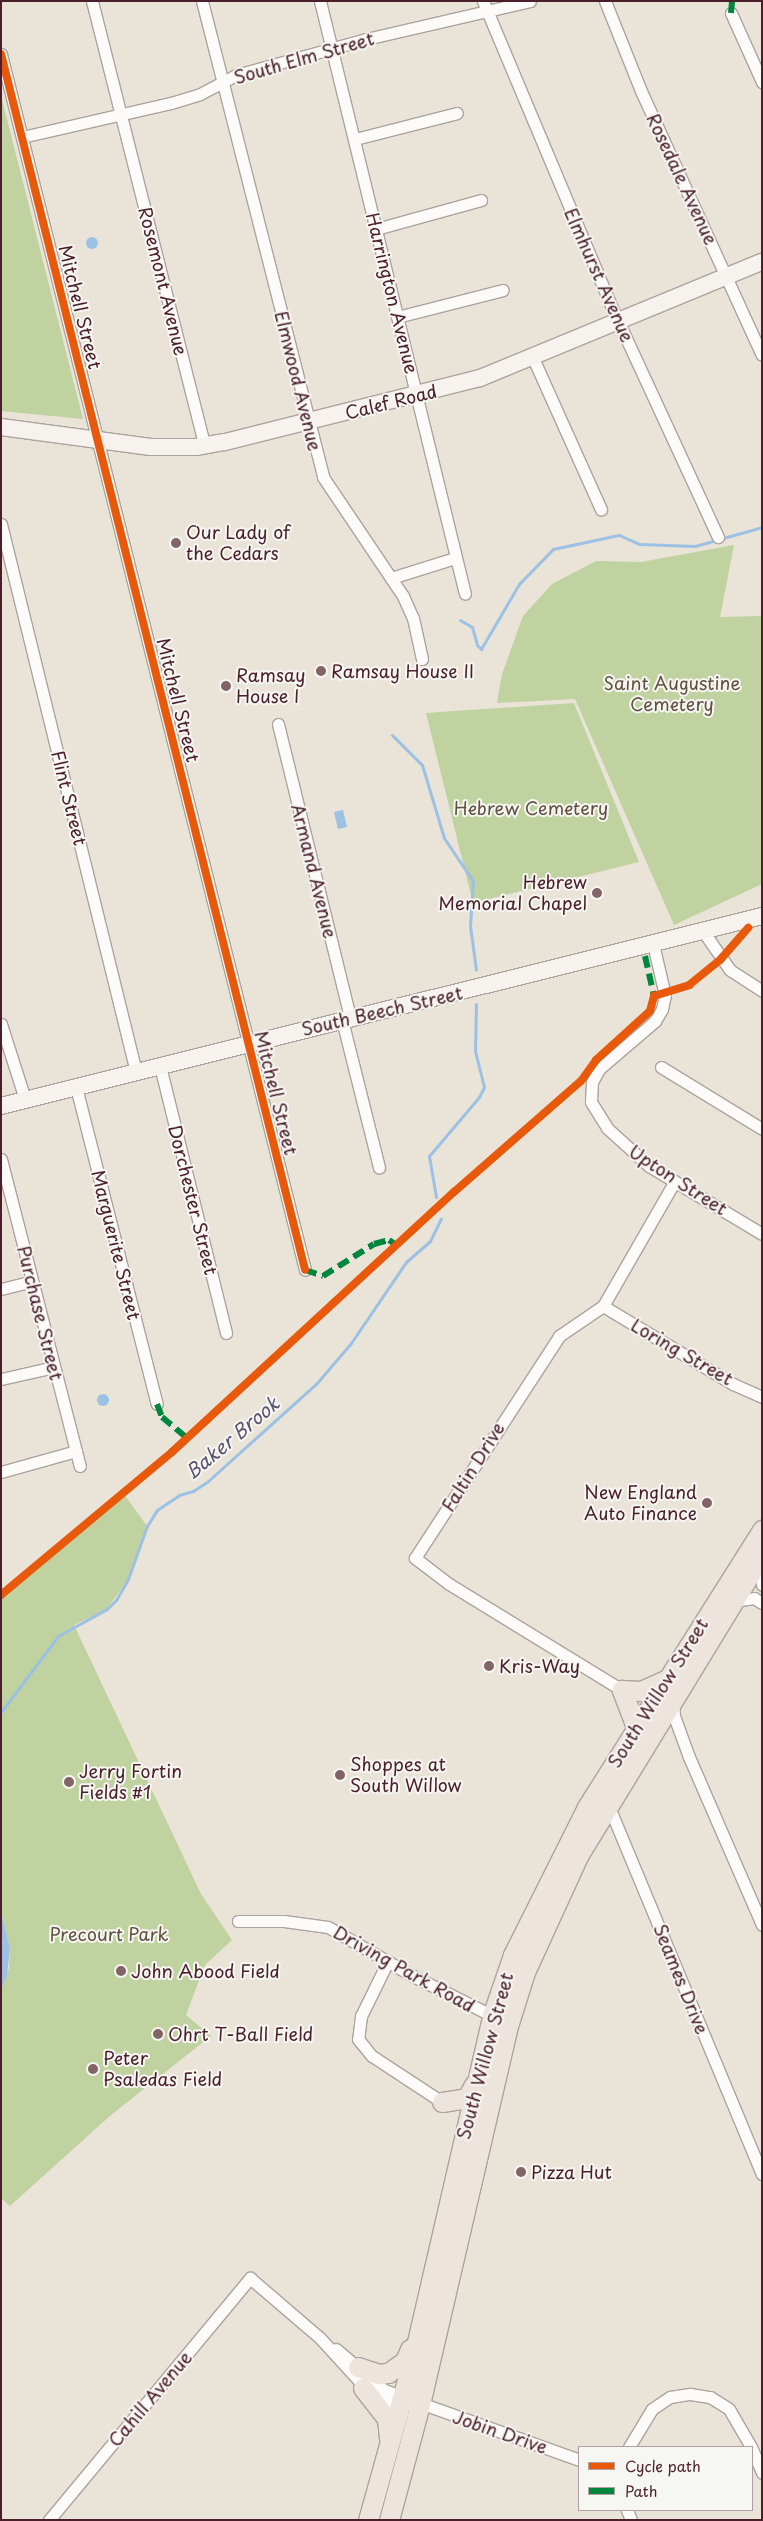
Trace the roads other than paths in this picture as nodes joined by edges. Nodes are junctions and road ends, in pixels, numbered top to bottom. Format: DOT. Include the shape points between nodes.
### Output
graph roads {
  1 [pos="92,1"];
  2 [pos="202,1"];
  3 [pos="320,1"];
  4 [pos="530,1"];
  5 [pos="605,1"];
  6 [pos="485,6"];
  7 [pos="731,12"];
  8 [pos="332,50"];
  9 [pos="1,54"];
  10 [pos="224,82"];
  11 [pos="762,82"];
  12 [pos="457,113"];
  13 [pos="121,116"];
  14 [pos="22,137"];
  15 [pos="355,139"];
  16 [pos="481,200"];
  17 [pos="376,229"];
  18 [pos="762,262"];
  19 [pos="727,277"];
  20 [pos="503,290"];
  21 [pos="397,317"];
  22 [pos="618,322"];
  23 [pos="762,355"];
  24 [pos="533,358"];
  25 [pos="418,395"];
  26 [pos="308,423"];
  27 [pos="1,427"];
  28 [pos="98,440"];
  29 [pos="205,446"];
  30 [pos="601,509"];
  31 [pos="1,524"];
  32 [pos="718,537"];
  33 [pos="455,558"];
  34 [pos="391,578"];
  35 [pos="465,594"];
  36 [pos="422,659"];
  37 [pos="278,724"];
  38 [pos="762,916"];
  39 [pos="703,931"];
  40 [pos="653,944"];
  41 [pos="762,991"];
  42 [pos="346,1019"];
  43 [pos="1,1024"];
  44 [pos="248,1043"];
  45 [pos="160,1066"];
  46 [pos="661,1067"];
  47 [pos="136,1072"];
  48 [pos="76,1087"];
  49 [pos="25,1100"];
  50 [pos="1,1106"];
  51 [pos="762,1129"];
  52 [pos="1,1159"];
  53 [pos="379,1167"];
  54 [pos="675,1181"];
  55 [pos="6,1197"];
  56 [pos="762,1234"];
  57 [pos="305,1270"];
  58 [pos="32,1281"];
  59 [pos="1,1289"];
  60 [pos="602,1306"];
  61 [pos="226,1333"];
  62 [pos="54,1366"];
  63 [pos="1,1379"];
  64 [pos="762,1397"];
  65 [pos="156,1404"];
  66 [pos="76,1451"];
  67 [pos="80,1466"];
  68 [pos="1,1472"];
  69 [pos="762,1530"];
  70 [pos="761,1556"];
  71 [pos="762,1586"];
  72 [pos="733,1601"];
  73 [pos="762,1603"];
  74 [pos="666,1680"];
  75 [pos="622,1690"];
  76 [pos="673,1698"];
  77 [pos="656,1712"];
  78 [pos="636,1727"];
  79 [pos="689,1757"];
  80 [pos="600,1784"];
  81 [pos="608,1804"];
  82 [pos="238,1922"];
  83 [pos="762,1925"];
  84 [pos="388,1961"];
  85 [pos="500,2019"];
  86 [pos="476,2082"];
  87 [pos="442,2102"];
  88 [pos="467,2118"];
  89 [pos="762,2174"];
  90 [pos="424,2313"];
  91 [pos="320,2338"];
  92 [pos="358,2367"];
  93 [pos="363,2388"];
  94 [pos="402,2400"];
  95 [pos="420,2404"];
  96 [pos="630,2446"];
  97 [pos="750,2446"];
  98 [pos="753,2453"];
  99 [pos="386,2454"];
  100 [pos="578,2460"];
  101 [pos="762,2473"];
  102 [pos="48,2520"];
  103 [pos="368,2520"];
  104 [pos="389,2520"];
  1 -- 13 [label="street, Rosemont Avenue"];
  2 -- 10 [label="street, Elmwood Avenue"];
  3 -- 8 [label="street, Harrington Avenue"];
  4 -- 6 [label="street, South Elm Street"];
  5 -- 19 [label="street, Rosedale Avenue" via="641,91"];
  6 -- 8 [label="street, South Elm Street"];
  6 -- 22 [label="street, Elmhurst Avenue"];
  7 -- 11 [label="street"];
  8 -- 10 [label="street, South Elm Street"];
  8 -- 15 [label="street, Harrington Avenue"];
  9 -- 14 [label="street, Mitchell Street"];
  10 -- 13 [label="street, South Elm Street" via="200,94"];
  10 -- 26 [label="street, Elmwood Avenue"];
  12 -- 15 [label="street"];
  13 -- 14 [label="street, South Elm Street"];
  13 -- 29 [label="street, Rosemont Avenue"];
  14 -- 28 [label="street, Mitchell Street"];
  15 -- 17 [label="street, Harrington Avenue"];
  16 -- 17 [label="street"];
  17 -- 21 [label="street, Harrington Avenue"];
  18 -- 19 [label="main road, Calef Road"];
  19 -- 22 [label="main road, Calef Road"];
  19 -- 23 [label="street, Rosedale Avenue"];
  20 -- 21 [label="street"];
  21 -- 25 [label="street, Harrington Avenue"];
  22 -- 24 [label="main road, Calef Road"];
  22 -- 32 [label="street, Elmhurst Avenue"];
  24 -- 25 [label="main road, Calef Road" via="480,378"];
  24 -- 30 [label="street"];
  25 -- 26 [label="main road, Calef Road"];
  25 -- 33 [label="street, Harrington Avenue"];
  26 -- 29 [label="main road, Calef Road"];
  26 -- 34 [label="street, Elmwood Avenue" via="328,487"];
  27 -- 28 [label="main road, Calef Road"];
  28 -- 29 [label="main road, Calef Road" via="168,448"];
  28 -- 44 [label="street, Mitchell Street"];
  31 -- 47 [label="street, Flint Street"];
  33 -- 34 [label="street"];
  33 -- 35 [label="street, Harrington Avenue"];
  34 -- 36 [label="street, Elmwood Avenue" via="413,618"];
  37 -- 42 [label="street, Armand Avenue"];
  38 -- 39 [label="main road, South Beech Street"];
  39 -- 40 [label="main road, South Beech Street"];
  39 -- 41 [label="street" via="730,970"];
  40 -- 42 [label="main road, South Beech Street"];
  40 -- 54 [label="street, Upton Street" via="665,995 662,1010 655,1021 599,1069 592,1082 591,1102 598,1118 628,1149"];
  42 -- 44 [label="main road, South Beech Street"];
  42 -- 53 [label="street, Armand Avenue"];
  43 -- 49 [label="street"];
  44 -- 45 [label="main road, South Beech Street"];
  44 -- 57 [label="street, Mitchell Street"];
  45 -- 47 [label="main road, South Beech Street"];
  45 -- 61 [label="street, Dorchester Street"];
  46 -- 51 [label="street"];
  47 -- 48 [label="main road, South Beech Street"];
  48 -- 49 [label="main road, South Beech Street"];
  48 -- 65 [label="street, Marguerite Street"];
  49 -- 50 [label="main road, South Beech Street"];
  52 -- 55 [label="street, Purchase Street"];
  54 -- 56 [label="street, Upton Street"];
  54 -- 60 [label="street, Faltin Drive"];
  55 -- 58 [label="street, Purchase Street"];
  58 -- 59 [label="street"];
  58 -- 62 [label="street, Purchase Street"];
  60 -- 64 [label="street, Loring Street" via="733,1384"];
  60 -- 75 [label="street, Faltin Drive" via="559,1336 415,1558 449,1584"];
  62 -- 63 [label="street"];
  62 -- 66 [label="street, Purchase Street"];
  66 -- 67 [label="street, Purchase Street"];
  66 -- 68 [label="street"];
  69 -- 74 [label="main road, South Willow Street"];
  70 -- 71 [label="street"];
  70 -- 72 [label="main road, South Willow Street"];
  72 -- 73 [label="street" via="754,1598"];
  72 -- 76 [label="main road, South Willow Street"];
  74 -- 75 [label="main road" via="641,1691"];
  74 -- 77 [label="main road, South Willow Street"];
  75 -- 78 [label="main road"];
  76 -- 77 [label="main road, South Willow Street"];
  76 -- 79 [label="street" via="674,1716"];
  77 -- 78 [label="main road, South Willow Street"];
  77 -- 79 [label="street"];
  77 -- 81 [label="main road, South Willow Street"];
  78 -- 80 [label="main road, South Willow Street"];
  79 -- 83 [label="street"];
  80 -- 81 [label="street, Seames Drive"];
  80 -- 85 [label="main road, South Willow Street" via="514,1955"];
  81 -- 85 [label="main road, South Willow Street" via="562,1888 526,1972"];
  81 -- 89 [label="street, Seames Drive"];
  82 -- 84 [label="street, Driving Park Road" via="317,1924"];
  84 -- 85 [label="street, Driving Park Road"];
  84 -- 87 [label="street" via="360,2016 358,2039 372,2056"];
  85 -- 86 [label="main road, South Willow Street"];
  85 -- 95 [label="main road, South Willow Street"];
  86 -- 87 [label="main road" via="467,2098"];
  86 -- 88 [label="main road, South Willow Street"];
  87 -- 88 [label="main road"];
  88 -- 90 [label="main road, South Willow Street"];
  90 -- 92 [label="main road" via="408,2354 399,2367 382,2374"];
  90 -- 94 [label="main road, South Willow Street"];
  91 -- 92 [label="street"];
  91 -- 93 [label="street"];
  91 -- 102 [label="street, Cahill Avenue" via="250,2278"];
  92 -- 94 [label="street" via="375,2384"];
  93 -- 94 [label="street" via="382,2401"];
  93 -- 99 [label="main road" via="389,2424"];
  94 -- 95 [label="street, Jobin Drive"];
  94 -- 99 [label="main road, South Willow Street"];
  95 -- 100 [label="street, Jobin Drive"];
  95 -- 104 [label="main road, South Willow Street"];
  96 -- 97 [label="street" via="652,2409 670,2397 690,2394 710,2397 729,2409"];
  98 -- 101 [label="street"];
  99 -- 103 [label="main road, South Willow Street"];
}
